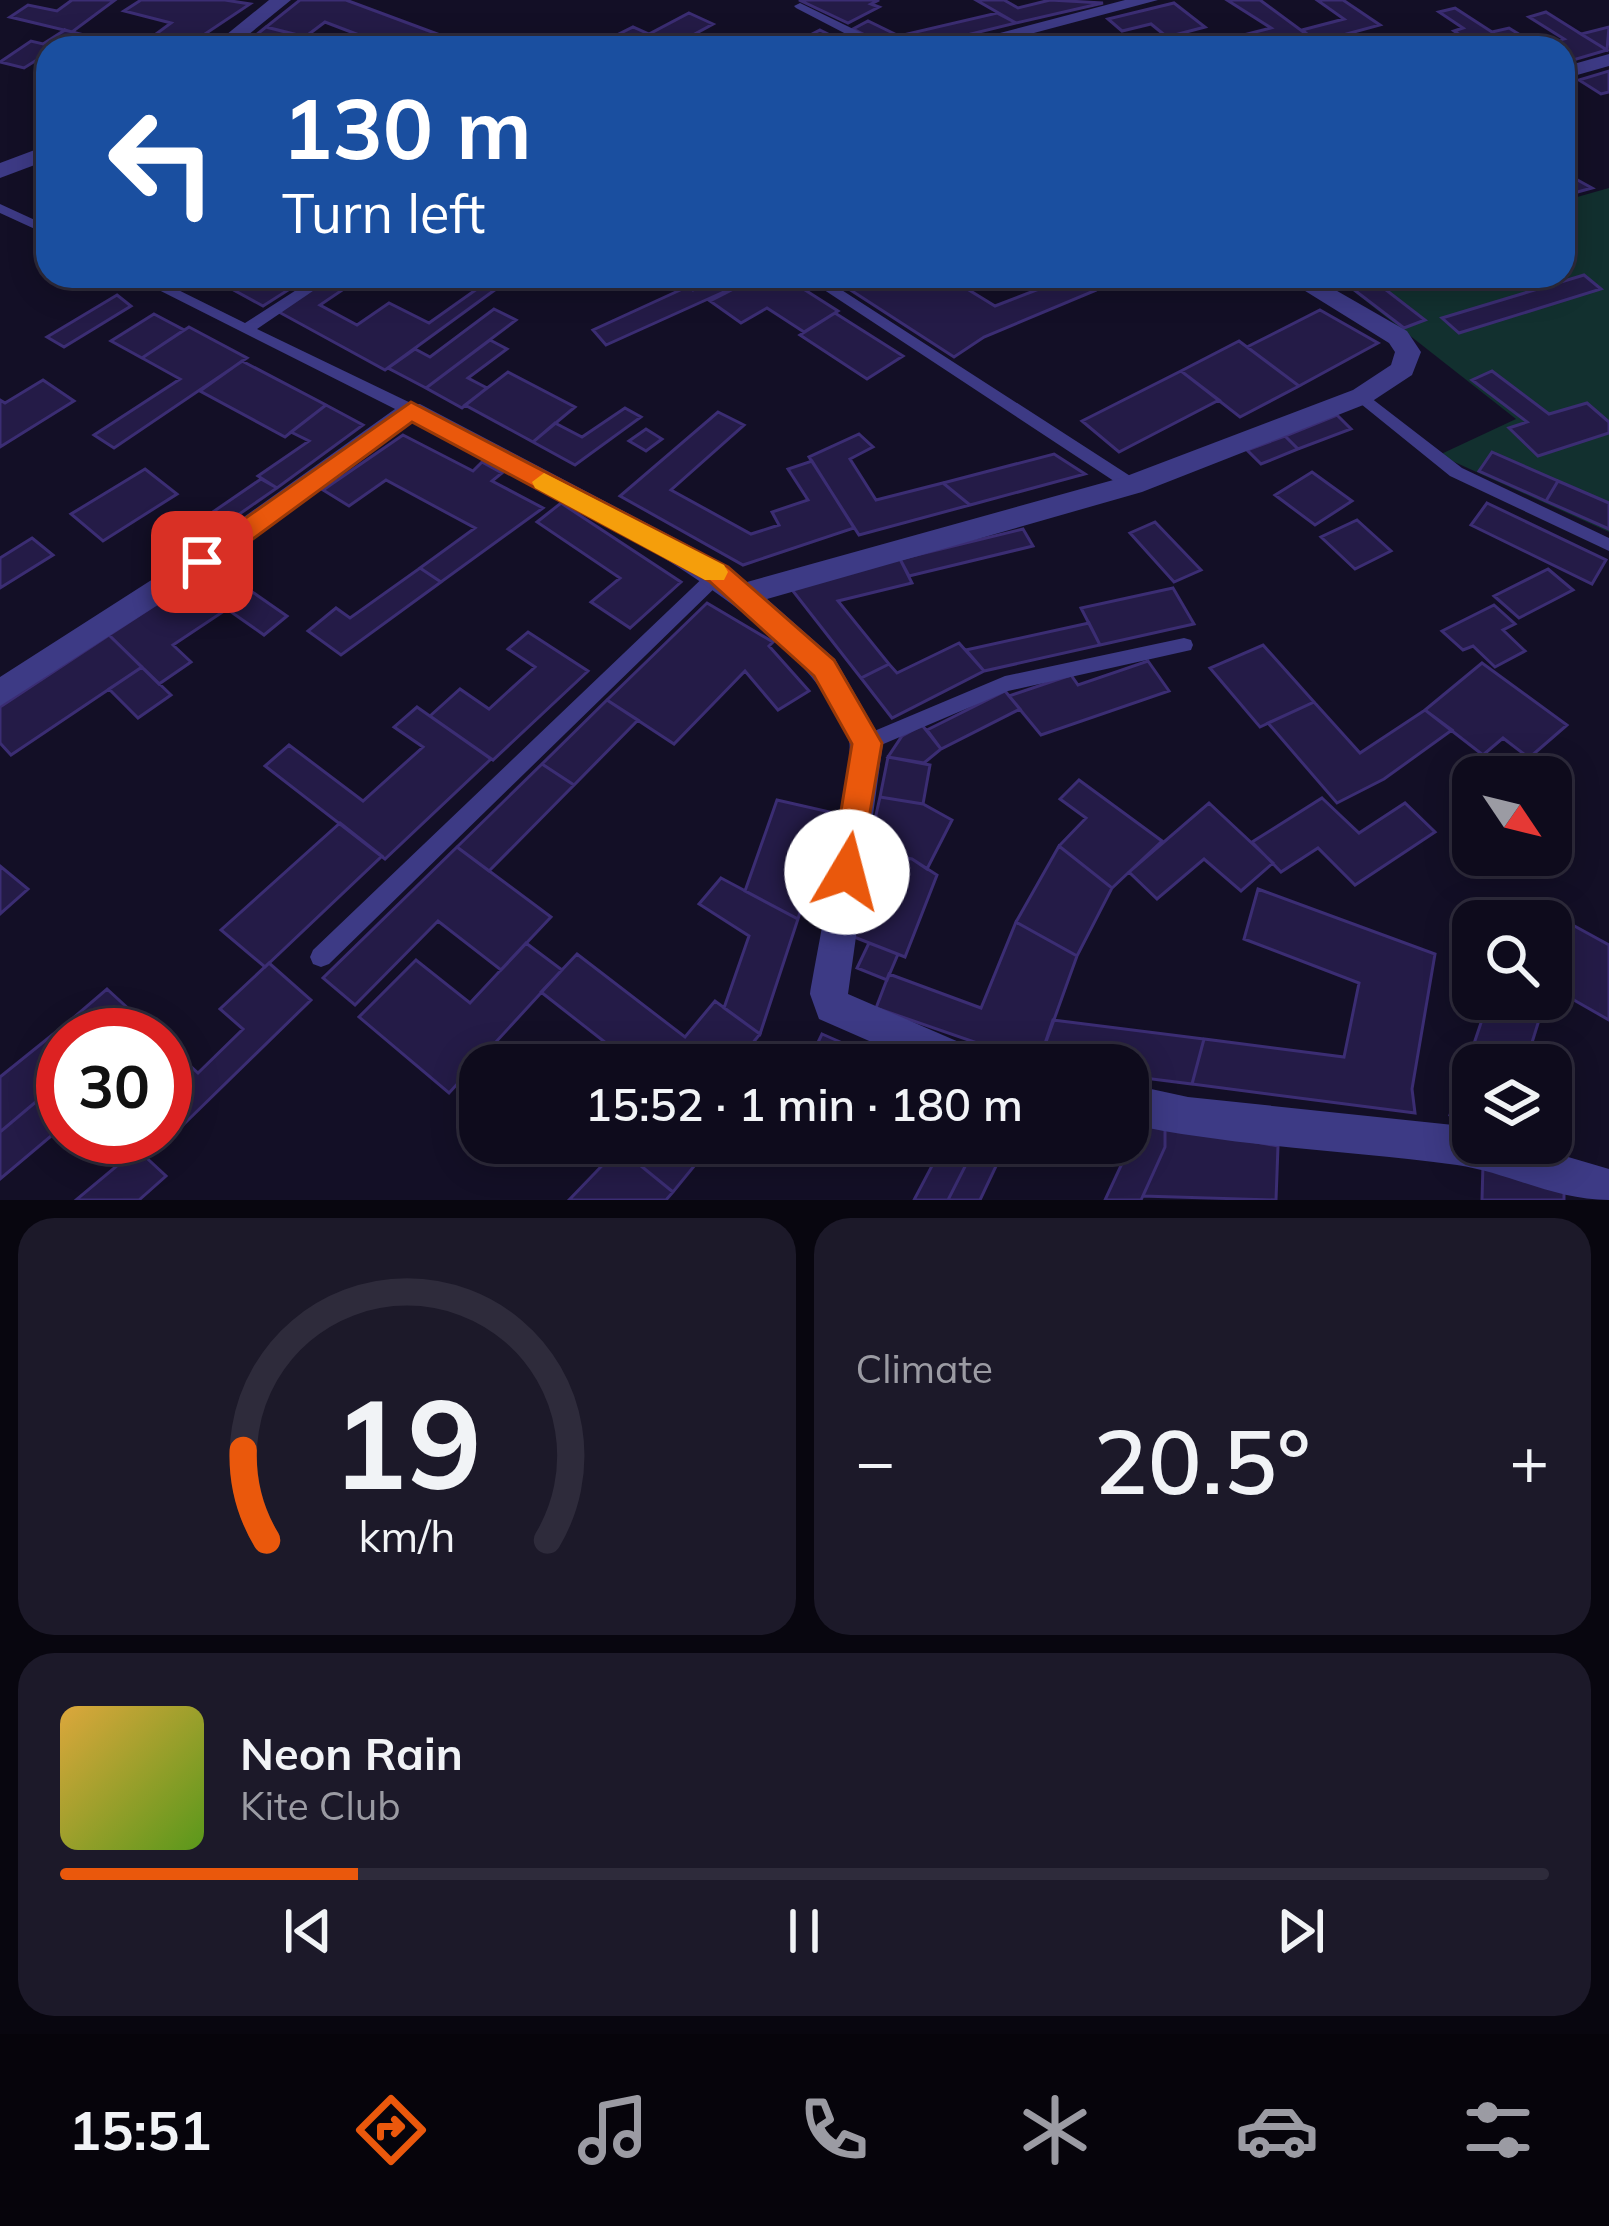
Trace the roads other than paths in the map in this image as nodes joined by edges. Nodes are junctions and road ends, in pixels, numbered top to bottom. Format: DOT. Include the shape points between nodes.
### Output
graph roads {
  1 [pos="281,0"];
  2 [pos="1132,2"];
  3 [pos="800,6"];
  4 [pos="235,36"];
  5 [pos="859,36"];
  6 [pos="999,36"];
  7 [pos="1609,60"];
  8 [pos="1575,70"];
  9 [pos="36,157"];
  10 [pos="0,171"];
  11 [pos="0,208"];
  12 [pos="36,226"];
  13 [pos="162,288"];
  14 [pos="309,288"];
  15 [pos="830,288"];
  16 [pos="1314,288"];
  17 [pos="246,329"];
  18 [pos="1362,396"];
  19 [pos="411,410"];
  20 [pos="1132,484"];
  21 [pos="1609,545"];
  22 [pos="718,574"];
  23 [pos="746,594"];
  24 [pos="1184,645"];
  25 [pos="0,693"];
  26 [pos="867,743"];
  27 [pos="321,957"];
  28 [pos="916,1044"];
  29 [pos="1149,1109"];
  30 [pos="1609,1189"];
  1 -- 4 [label="street"];
  2 -- 6 [label="street"];
  3 -- 5 [label="lane"];
  7 -- 8 [label="street"];
  9 -- 10 [label="street"];
  11 -- 12 [label="lane"];
  13 -- 17 [label="lane"];
  14 -- 17 [label="lane"];
  15 -- 20 [label="lane"];
  16 -- 18 [label="street" via="1398,337 1408,352 1403,369"];
  17 -- 19 [label="lane"];
  18 -- 20 [label="street"];
  18 -- 21 [label="lane" via="1456,472"];
  19 -- 22 [label="street"];
  19 -- 25 [label="street" via="202,562"];
  20 -- 23 [label="street"];
  22 -- 23 [label="street"];
  22 -- 27 [label="lane"];
  23 -- 26 [label="street" via="824,668"];
  24 -- 26 [label="lane" via="1005,684"];
  26 -- 28 [label="street" via="829,994 843,1015"];
  29 -- 30 [label="street" via="1463,1146"];
}
